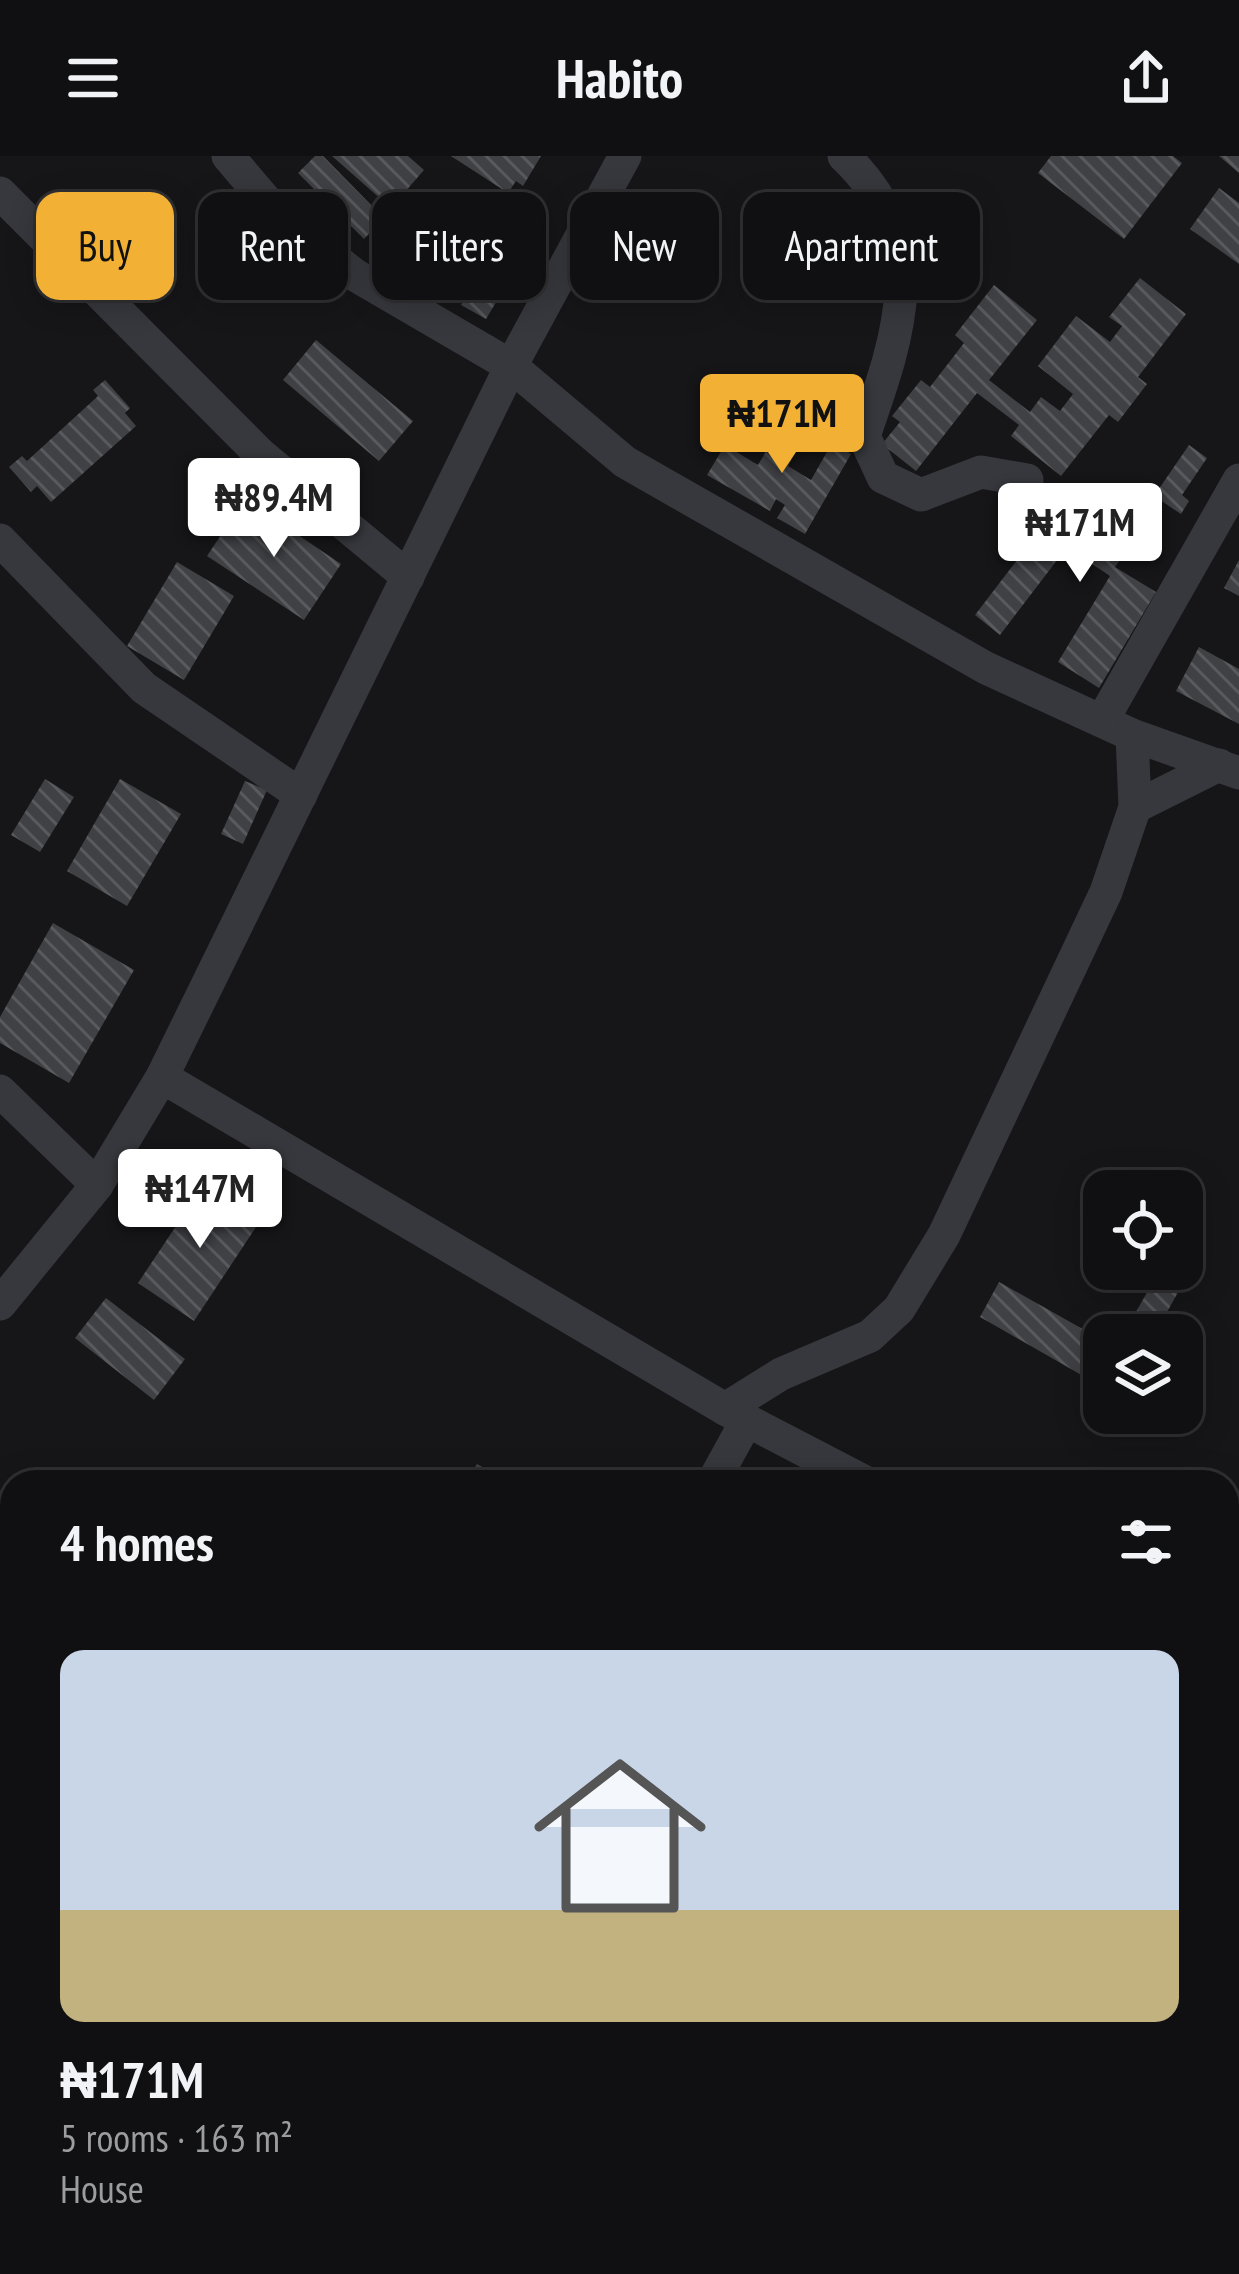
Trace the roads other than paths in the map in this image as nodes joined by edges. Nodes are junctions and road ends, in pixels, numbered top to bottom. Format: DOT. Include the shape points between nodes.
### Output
graph roads {
  1 [pos="228,156"];
  2 [pos="625,156"];
  3 [pos="844,156"];
  4 [pos="0,193"];
  5 [pos="511,366"];
  6 [pos="1027,479"];
  7 [pos="1239,480"];
  8 [pos="0,539"];
  9 [pos="408,577"];
  10 [pos="1117,728"];
  11 [pos="1229,769"];
  12 [pos="301,795"];
  13 [pos="1135,807"];
  14 [pos="162,1077"];
  15 [pos="0,1090"];
  16 [pos="97,1185"];
  17 [pos="0,1304"];
  18 [pos="736,1414"];
  19 [pos="717,1470"];
  20 [pos="842,1470"];
  1 -- 5 [label="street" via="278,215 356,275"];
  2 -- 5 [label="street"];
  3 -- 6 [label="street" via="889,214 904,266 886,373 864,436 883,477 921,495 981,472"];
  4 -- 9 [label="street" via="260,454"];
  5 -- 9 [label="street"];
  5 -- 10 [label="street" via="626,462 986,668"];
  7 -- 10 [label="street"];
  8 -- 12 [label="street" via="144,688"];
  9 -- 12 [label="street"];
  10 -- 11 [label="street"];
  10 -- 13 [label="street"];
  11 -- 13 [label="street"];
  12 -- 14 [label="street"];
  13 -- 18 [label="street" via="1106,892 944,1235 899,1310 870,1336 781,1374"];
  14 -- 16 [label="street"];
  14 -- 18 [label="street"];
  15 -- 16 [label="street"];
  16 -- 17 [label="street"];
  18 -- 19 [label="street"];
  18 -- 20 [label="street"];
}
